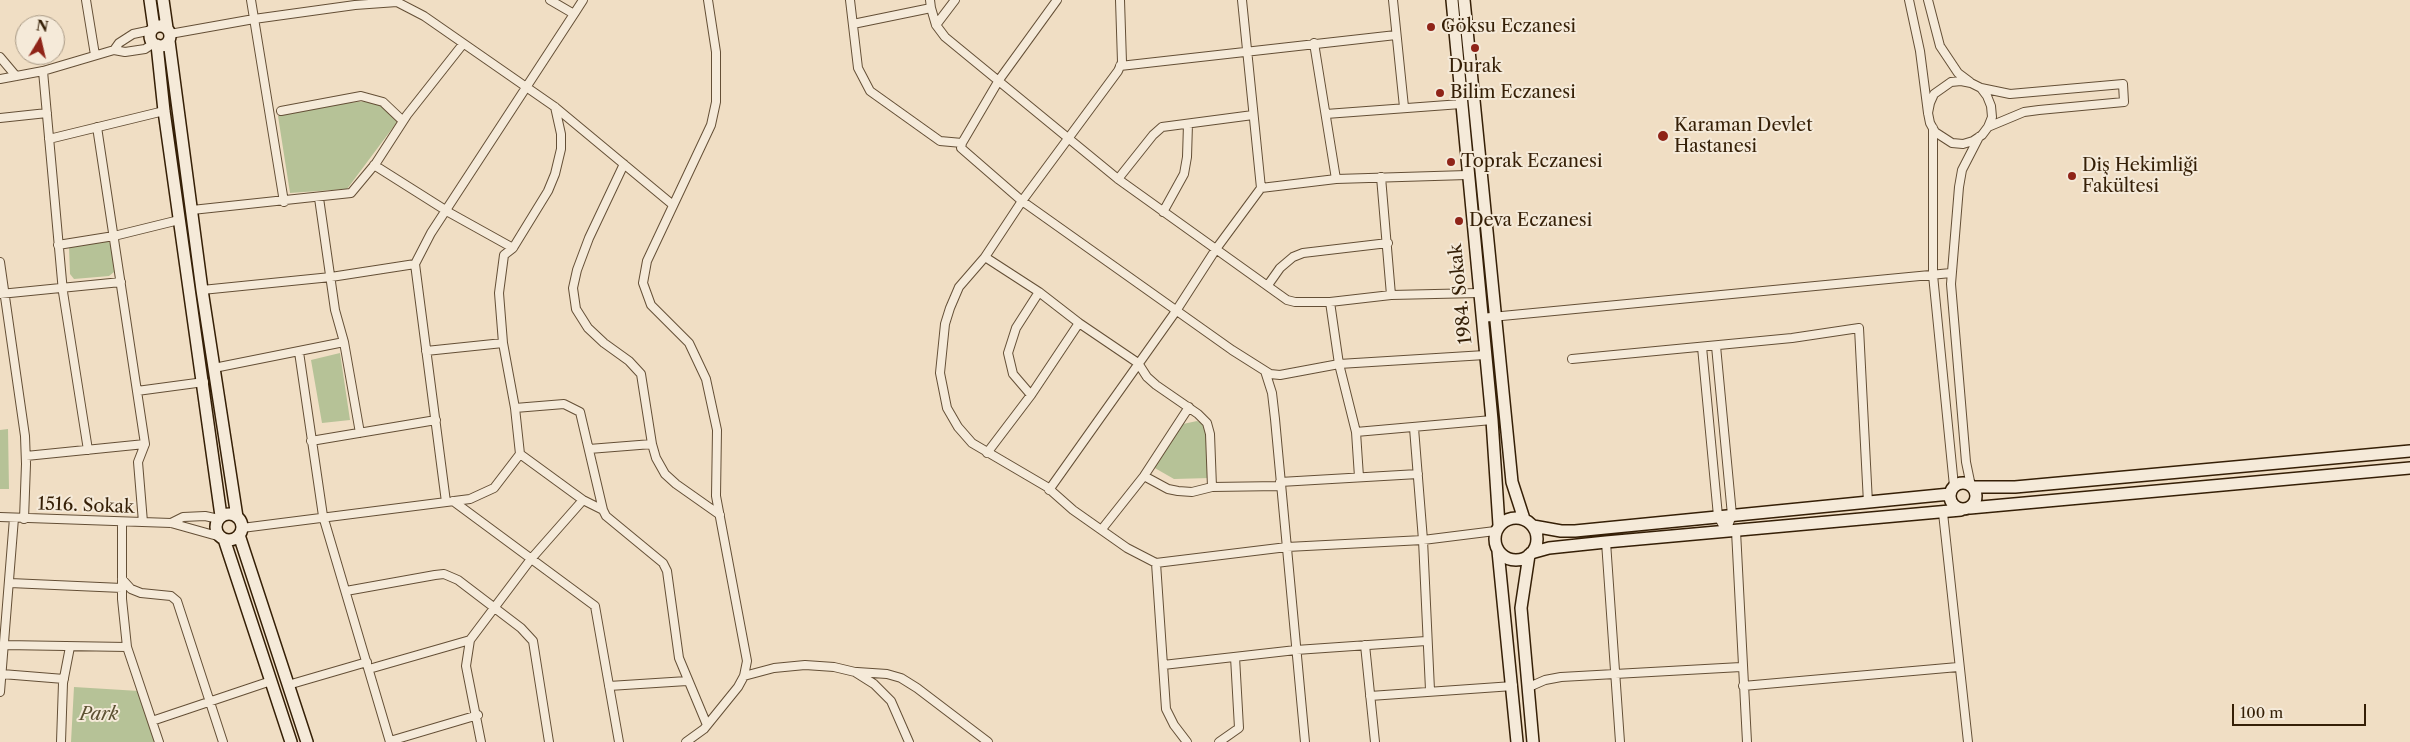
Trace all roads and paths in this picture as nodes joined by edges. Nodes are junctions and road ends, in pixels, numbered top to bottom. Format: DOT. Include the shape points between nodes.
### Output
graph roads {
  1 [pos="86,0"];
  2 [pos="150,0"];
  3 [pos="163,0"];
  4 [pos="251,0"];
  5 [pos="550,0"];
  6 [pos="583,0"];
  7 [pos="708,0"];
  8 [pos="850,0"];
  9 [pos="955,0"];
  10 [pos="1057,0"];
  11 [pos="1120,0"];
  12 [pos="1242,0"];
  13 [pos="1392,0"];
  14 [pos="1452,0"];
  15 [pos="1464,0"];
  16 [pos="1909,0"];
  17 [pos="1928,0"];
  18 [pos="397,1"];
  19 [pos="931,4"];
  20 [pos="574,14"];
  21 [pos="254,19"];
  22 [pos="854,24"];
  23 [pos="936,25"];
  24 [pos="153,29"];
  25 [pos="169,34"];
  26 [pos="1396,34"];
  27 [pos="1314,43"];
  28 [pos="155,44"];
  29 [pos="463,44"];
  30 [pos="114,50"];
  31 [pos="1247,50"];
  32 [pos="95,55"];
  33 [pos="0,57"];
  34 [pos="1120,66"];
  35 [pos="43,71"];
  36 [pos="16,76"];
  37 [pos="0,79"];
  38 [pos="999,80"];
  39 [pos="1971,83"];
  40 [pos="527,88"];
  41 [pos="1980,88"];
  42 [pos="1461,104"];
  43 [pos="555,107"];
  44 [pos="1404,107"];
  45 [pos="164,111"];
  46 [pos="281,111"];
  47 [pos="47,113"];
  48 [pos="1928,113"];
  49 [pos="1326,114"];
  50 [pos="1253,115"];
  51 [pos="0,118"];
  52 [pos="403,122"];
  53 [pos="1188,124"];
  54 [pos="97,127"];
  55 [pos="1988,127"];
  56 [pos="1933,128"];
  57 [pos="1979,137"];
  58 [pos="49,139"];
  59 [pos="1067,140"];
  60 [pos="962,143"];
  61 [pos="374,164"];
  62 [pos="624,164"];
  63 [pos="1467,175"];
  64 [pos="1381,177"];
  65 [pos="1118,179"];
  66 [pos="1336,179"];
  67 [pos="1261,188"];
  68 [pos="319,198"];
  69 [pos="1022,201"];
  70 [pos="284,202"];
  71 [pos="673,205"];
  72 [pos="192,210"];
  73 [pos="447,211"];
  74 [pos="1163,212"];
  75 [pos="179,220"];
  76 [pos="114,236"];
  77 [pos="1388,243"];
  78 [pos="58,245"];
  79 [pos="513,248"];
  80 [pos="1216,249"];
  81 [pos="985,257"];
  82 [pos="0,262"];
  83 [pos="415,264"];
  84 [pos="1951,274"];
  85 [pos="1933,275"];
  86 [pos="331,277"];
  87 [pos="121,282"];
  88 [pos="1268,285"];
  89 [pos="63,287"];
  90 [pos="202,290"];
  91 [pos="1039,292"];
  92 [pos="1479,293"];
  93 [pos="2,294"];
  94 [pos="1391,295"];
  95 [pos="1330,302"];
  96 [pos="1176,311"];
  97 [pos="1495,317"];
  98 [pos="1481,318"];
  99 [pos="1079,323"];
  100 [pos="344,342"];
  101 [pos="503,343"];
  102 [pos="1716,346"];
  103 [pos="1702,347"];
  104 [pos="426,350"];
  105 [pos="299,352"];
  106 [pos="1485,355"];
  107 [pos="1572,359"];
  108 [pos="1138,363"];
  109 [pos="1339,364"];
  110 [pos="214,368"];
  111 [pos="1265,371"];
  112 [pos="204,382"];
  113 [pos="137,391"];
  114 [pos="1031,395"];
  115 [pos="1189,407"];
  116 [pos="515,408"];
  117 [pos="436,420"];
  118 [pos="1492,420"];
  119 [pos="1414,428"];
  120 [pos="1356,432"];
  121 [pos="360,433"];
  122 [pos="312,441"];
  123 [pos="145,444"];
  124 [pos="652,444"];
  125 [pos="588,449"];
  126 [pos="88,450"];
  127 [pos="2410,451"];
  128 [pos="987,453"];
  129 [pos="520,454"];
  130 [pos="26,456"];
  131 [pos="2410,468"];
  132 [pos="1418,474"];
  133 [pos="1144,476"];
  134 [pos="1359,476"];
  135 [pos="1280,484"];
  136 [pos="1972,486"];
  137 [pos="1212,487"];
  138 [pos="1049,490"];
  139 [pos="1952,490"];
  140 [pos="583,500"];
  141 [pos="450,502"];
  142 [pos="1868,503"];
  143 [pos="1966,509"];
  144 [pos="603,510"];
  145 [pos="1943,513"];
  146 [pos="1732,515"];
  147 [pos="324,516"];
  148 [pos="720,516"];
  149 [pos="1718,516"];
  150 [pos="0,517"];
  151 [pos="14,518"];
  152 [pos="220,518"];
  153 [pos="24,519"];
  154 [pos="1524,519"];
  155 [pos="122,522"];
  156 [pos="143,522"];
  157 [pos="171,523"];
  158 [pos="239,526"];
  159 [pos="1533,526"];
  160 [pos="1497,528"];
  161 [pos="1102,529"];
  162 [pos="1731,531"];
  163 [pos="223,538"];
  164 [pos="1423,540"];
  165 [pos="1606,542"];
  166 [pos="1287,547"];
  167 [pos="1498,551"];
  168 [pos="1530,554"];
  169 [pos="531,559"];
  170 [pos="1156,563"];
  171 [pos="122,579"];
  172 [pos="10,583"];
  173 [pos="122,588"];
  174 [pos="346,591"];
  175 [pos="493,608"];
  176 [pos="470,640"];
  177 [pos="1426,641"];
  178 [pos="4,645"];
  179 [pos="1365,645"];
  180 [pos="70,647"];
  181 [pos="127,647"];
  182 [pos="1296,650"];
  183 [pos="1235,657"];
  184 [pos="1,662"];
  185 [pos="368,665"];
  186 [pos="1163,666"];
  187 [pos="1741,667"];
  188 [pos="1958,667"];
  189 [pos="855,672"];
  190 [pos="2,674"];
  191 [pos="1614,674"];
  192 [pos="744,676"];
  193 [pos="64,680"];
  194 [pos="271,680"];
  195 [pos="686,681"];
  196 [pos="288,685"];
  197 [pos="609,686"];
  198 [pos="1513,686"];
  199 [pos="1743,686"];
  200 [pos="1529,687"];
  201 [pos="1430,690"];
  202 [pos="0,692"];
  203 [pos="1370,696"];
  204 [pos="210,702"];
  205 [pos="478,715"];
  206 [pos="152,721"];
  207 [pos="707,725"];
  208 [pos="390,741"];
  209 [pos="61,742"];
  210 [pos="158,742"];
  211 [pos="223,742"];
  212 [pos="291,742"];
  213 [pos="308,742"];
  214 [pos="481,742"];
  215 [pos="549,742"];
  216 [pos="619,742"];
  217 [pos="686,742"];
  218 [pos="909,742"];
  219 [pos="988,742"];
  220 [pos="1187,742"];
  221 [pos="1219,742"];
  222 [pos="1305,742"];
  223 [pos="1375,742"];
  224 [pos="1517,742"];
  225 [pos="1534,742"];
  226 [pos="1620,742"];
  227 [pos="1747,742"];
  228 [pos="1968,742"];
  1 -- 32 [label="street"];
  2 -- 24 [label="street"];
  3 -- 25 [label="street"];
  4 -- 21 [label="street"];
  5 -- 20 [label="street"];
  6 -- 20 [label="street"];
  7 -- 71 [label="street" via="716,52 716,102 711,125"];
  8 -- 22 [label="street"];
  9 -- 23 [label="street"];
  10 -- 38 [label="street"];
  11 -- 34 [label="street"];
  12 -- 31 [label="street"];
  13 -- 26 [label="street"];
  14 -- 42 [label="street, 1984. Sokak"];
  15 -- 97 [label="street"];
  16 -- 48 [label="street"];
  17 -- 39 [label="street" via="1940,46 1958,73"];
  18 -- 21 [label="street"];
  18 -- 29 [label="street"];
  19 -- 22 [label="street"];
  19 -- 23 [label="street"];
  20 -- 40 [label="street"];
  21 -- 25 [label="street"];
  21 -- 70 [label="street"];
  22 -- 60 [label="street" via="858,68 870,91 940,141"];
  23 -- 38 [label="street" via="945,38"];
  24 -- 25 [label="street" via="160,26"];
  24 -- 28 [label="street" via="150,37"];
  24 -- 30 [label="street" via="133,34"];
  25 -- 28 [label="street" via="164,45"];
  25 -- 72 [label="street"];
  26 -- 27 [label="street"];
  26 -- 44 [label="street"];
  27 -- 31 [label="street"];
  27 -- 49 [label="street"];
  28 -- 30 [label="street" via="125,52"];
  28 -- 45 [label="street"];
  29 -- 40 [label="street"];
  29 -- 52 [label="street"];
  30 -- 32 [label="street"];
  31 -- 34 [label="street"];
  31 -- 50 [label="street"];
  32 -- 35 [label="street"];
  33 -- 36 [label="street"];
  34 -- 59 [label="street"];
  35 -- 36 [label="street"];
  35 -- 47 [label="street"];
  36 -- 37 [label="street"];
  38 -- 59 [label="street"];
  38 -- 60 [label="street"];
  39 -- 41 [label="street"];
  39 -- 48 [label="street" via="1956,81 1942,87 1934,94"];
  40 -- 43 [label="street"];
  40 -- 73 [label="street"];
  41 -- 55 [label="street" via="1991,106 1992,117"];
  41 -- 55 [label="street" via="2010,94 2122,84 2124,102 2031,111"];
  42 -- 44 [label="street"];
  42 -- 63 [label="street, 1984. Sokak"];
  43 -- 62 [label="street"];
  43 -- 79 [label="street" via="561,134 556,174"];
  44 -- 49 [label="street"];
  45 -- 54 [label="street"];
  45 -- 75 [label="street"];
  46 -- 52 [label="street" via="361,96 382,102"];
  47 -- 51 [label="street"];
  47 -- 58 [label="street"];
  48 -- 56 [label="street"];
  49 -- 66 [label="street"];
  50 -- 53 [label="street"];
  50 -- 67 [label="street"];
  52 -- 61 [label="street"];
  53 -- 65 [label="street" via="1162,127"];
  53 -- 74 [label="street" via="1184,174"];
  54 -- 58 [label="street"];
  54 -- 76 [label="street"];
  55 -- 57 [label="street"];
  56 -- 57 [label="street" via="1952,143 1963,144"];
  56 -- 85 [label="street"];
  57 -- 84 [label="street" via="1961,178"];
  58 -- 78 [label="street"];
  59 -- 65 [label="street"];
  59 -- 69 [label="street"];
  60 -- 69 [label="street" via="961,148"];
  61 -- 68 [label="street" via="352,194"];
  61 -- 73 [label="street"];
  62 -- 71 [label="street"];
  62 -- 124 [label="street" via="588,238 573,288 576,309 588,328 641,374"];
  63 -- 64 [label="street"];
  63 -- 92 [label="street, 1984. Sokak"];
  64 -- 66 [label="street"];
  64 -- 77 [label="street"];
  65 -- 74 [label="street"];
  66 -- 67 [label="street"];
  67 -- 80 [label="street"];
  68 -- 70 [label="street"];
  68 -- 86 [label="street"];
  69 -- 81 [label="street"];
  69 -- 96 [label="street"];
  70 -- 72 [label="street"];
  71 -- 148 [label="street" via="647,261 643,283 652,305 689,343 706,379 717,430 716,496"];
  72 -- 90 [label="street"];
  73 -- 79 [label="street"];
  73 -- 83 [label="street"];
  74 -- 80 [label="street"];
  75 -- 76 [label="street"];
  75 -- 112 [label="street"];
  76 -- 78 [label="street"];
  76 -- 87 [label="street"];
  77 -- 88 [label="street" via="1303,253 1280,268"];
  77 -- 94 [label="street"];
  78 -- 89 [label="street"];
  79 -- 101 [label="street" via="504,256 499,294"];
  80 -- 88 [label="street"];
  80 -- 96 [label="street"];
  81 -- 91 [label="street"];
  81 -- 128 [label="street" via="959,287 950,308 940,373 947,408 958,427"];
  82 -- 93 [label="street"];
  83 -- 86 [label="street"];
  83 -- 104 [label="street"];
  84 -- 85 [label="street"];
  84 -- 136 [label="street" via="1966,462"];
  85 -- 97 [label="street"];
  85 -- 139 [label="street"];
  86 -- 90 [label="street"];
  86 -- 100 [label="street" via="335,310"];
  87 -- 89 [label="street"];
  87 -- 113 [label="street"];
  88 -- 95 [label="street" via="1286,300"];
  89 -- 93 [label="street"];
  89 -- 126 [label="street"];
  90 -- 110 [label="street"];
  91 -- 99 [label="street"];
  91 -- 114 [label="street" via="1016,328 1008,353 1013,374"];
  92 -- 94 [label="street"];
  92 -- 98 [label="street, 1984. Sokak"];
  93 -- 130 [label="street" via="20,398"];
  94 -- 95 [label="street"];
  95 -- 109 [label="street"];
  96 -- 108 [label="street"];
  96 -- 111 [label="street"];
  97 -- 98 [label="street"];
  97 -- 154 [label="street" via="1512,482"];
  98 -- 106 [label="street, 1984. Sokak"];
  99 -- 108 [label="street"];
  99 -- 114 [label="street"];
  100 -- 105 [label="street"];
  100 -- 121 [label="street"];
  101 -- 104 [label="street"];
  101 -- 116 [label="street"];
  102 -- 103 [label="street"];
  102 -- 142 [label="street" via="1859,328"];
  102 -- 146 [label="street"];
  103 -- 107 [label="street"];
  103 -- 149 [label="street"];
  104 -- 117 [label="street"];
  105 -- 110 [label="street"];
  105 -- 122 [label="street"];
  106 -- 109 [label="street"];
  106 -- 118 [label="street, 1984. Sokak"];
  108 -- 115 [label="street" via="1156,385"];
  108 -- 138 [label="street"];
  109 -- 111 [label="street" via="1280,374"];
  109 -- 120 [label="street"];
  110 -- 158 [label="street"];
  111 -- 135 [label="street" via="1272,393"];
  112 -- 113 [label="street"];
  112 -- 152 [label="street"];
  113 -- 123 [label="street"];
  114 -- 128 [label="street"];
  115 -- 133 [label="street"];
  115 -- 137 [label="street" via="1208,423"];
  116 -- 125 [label="street" via="564,404 574,407 580,412"];
  116 -- 129 [label="street"];
  117 -- 121 [label="street"];
  117 -- 141 [label="street"];
  118 -- 119 [label="street"];
  118 -- 160 [label="street, 1984. Sokak"];
  119 -- 120 [label="street"];
  119 -- 132 [label="street"];
  120 -- 134 [label="street"];
  121 -- 122 [label="street"];
  122 -- 147 [label="street"];
  123 -- 126 [label="street"];
  123 -- 156 [label="street" via="138,462"];
  124 -- 125 [label="street"];
  124 -- 148 [label="street" via="665,474"];
  125 -- 144 [label="street"];
  126 -- 130 [label="street"];
  127 -- 136 [label="street" via="2015,487"];
  128 -- 138 [label="street"];
  129 -- 140 [label="street"];
  129 -- 141 [label="street" via="494,488 470,499"];
  130 -- 153 [label="street"];
  131 -- 143 [label="street"];
  132 -- 134 [label="street"];
  132 -- 164 [label="street"];
  133 -- 137 [label="street" via="1178,491 1192,492"];
  133 -- 161 [label="street"];
  134 -- 135 [label="street"];
  135 -- 137 [label="street"];
  135 -- 166 [label="street"];
  136 -- 139 [label="street" via="1962,483"];
  136 -- 143 [label="street" via="1976,497"];
  138 -- 161 [label="street"];
  139 -- 142 [label="street"];
  139 -- 143 [label="street" via="1951,502"];
  140 -- 144 [label="street"];
  140 -- 169 [label="street"];
  141 -- 147 [label="street"];
  141 -- 169 [label="street"];
  142 -- 146 [label="street"];
  143 -- 145 [label="street"];
  144 -- 195 [label="street" via="606,516 663,563 667,571 678,658"];
  145 -- 162 [label="street"];
  145 -- 188 [label="street"];
  146 -- 149 [label="street"];
  146 -- 162 [label="street"];
  147 -- 158 [label="street"];
  147 -- 174 [label="street"];
  148 -- 192 [label="street" via="746,661"];
  149 -- 159 [label="street" via="1574,531"];
  149 -- 162 [label="street"];
  150 -- 151 [label="street, 1516. Sokak"];
  151 -- 153 [label="street, 1516. Sokak"];
  151 -- 172 [label="street"];
  152 -- 157 [label="street, 1516. Sokak" via="183,517"];
  152 -- 158 [label="street" via="229,514"];
  152 -- 163 [label="street" via="216,527"];
  153 -- 155 [label="street, 1516. Sokak"];
  154 -- 159 [label="street"];
  154 -- 160 [label="street" via="1510,518"];
  155 -- 156 [label="street, 1516. Sokak"];
  155 -- 171 [label="street"];
  156 -- 157 [label="street, 1516. Sokak"];
  157 -- 163 [label="street, 1516. Sokak"];
  158 -- 163 [label="street" via="232,539"];
  158 -- 196 [label="street"];
  159 -- 168 [label="street" via="1537,543"];
  160 -- 164 [label="street"];
  160 -- 167 [label="street" via="1495,545"];
  161 -- 170 [label="street" via="1127,548"];
  162 -- 165 [label="street"];
  162 -- 187 [label="street"];
  163 -- 194 [label="street"];
  164 -- 166 [label="street"];
  164 -- 177 [label="street"];
  165 -- 168 [label="street" via="1549,548"];
  165 -- 191 [label="street"];
  166 -- 170 [label="street"];
  166 -- 182 [label="street"];
  167 -- 168 [label="street" via="1515,560"];
  167 -- 198 [label="street"];
  168 -- 200 [label="street" via="1521,608"];
  169 -- 175 [label="street"];
  169 -- 197 [label="street" via="595,606"];
  170 -- 186 [label="street"];
  171 -- 173 [label="street"];
  171 -- 204 [label="street" via="131,590 171,596 177,601"];
  172 -- 173 [label="street"];
  172 -- 178 [label="street"];
  173 -- 181 [label="street"];
  174 -- 175 [label="street" via="444,574 458,580"];
  174 -- 185 [label="street"];
  175 -- 176 [label="street"];
  175 -- 215 [label="street" via="533,641"];
  176 -- 185 [label="street"];
  176 -- 205 [label="street" via="466,666"];
  177 -- 179 [label="street"];
  177 -- 201 [label="street"];
  178 -- 180 [label="street"];
  178 -- 184 [label="street"];
  179 -- 182 [label="street"];
  179 -- 203 [label="street"];
  180 -- 181 [label="street"];
  180 -- 193 [label="street"];
  181 -- 206 [label="street"];
  182 -- 183 [label="street"];
  182 -- 222 [label="street"];
  183 -- 186 [label="street"];
  183 -- 221 [label="street" via="1239,728"];
  184 -- 190 [label="street"];
  185 -- 196 [label="street"];
  185 -- 208 [label="street"];
  186 -- 220 [label="street" via="1166,709"];
  187 -- 191 [label="street"];
  187 -- 199 [label="street"];
  188 -- 199 [label="street"];
  188 -- 228 [label="street"];
  189 -- 192 [label="street" via="806,665 774,668"];
  189 -- 218 [label="street" via="892,701"];
  189 -- 219 [label="street" via="901,678"];
  190 -- 193 [label="street"];
  190 -- 202 [label="street"];
  191 -- 200 [label="street" via="1551,679"];
  191 -- 226 [label="street"];
  192 -- 207 [label="street"];
  193 -- 209 [label="street"];
  194 -- 204 [label="street"];
  194 -- 212 [label="street"];
  195 -- 197 [label="street"];
  195 -- 207 [label="street"];
  196 -- 213 [label="street"];
  197 -- 216 [label="street"];
  198 -- 201 [label="street"];
  198 -- 224 [label="street"];
  199 -- 227 [label="street"];
  200 -- 225 [label="street"];
  201 -- 203 [label="street"];
  203 -- 223 [label="street"];
  204 -- 206 [label="street"];
  204 -- 211 [label="street"];
  205 -- 208 [label="street"];
  205 -- 214 [label="street"];
  206 -- 210 [label="street"];
  207 -- 217 [label="street"];
}
